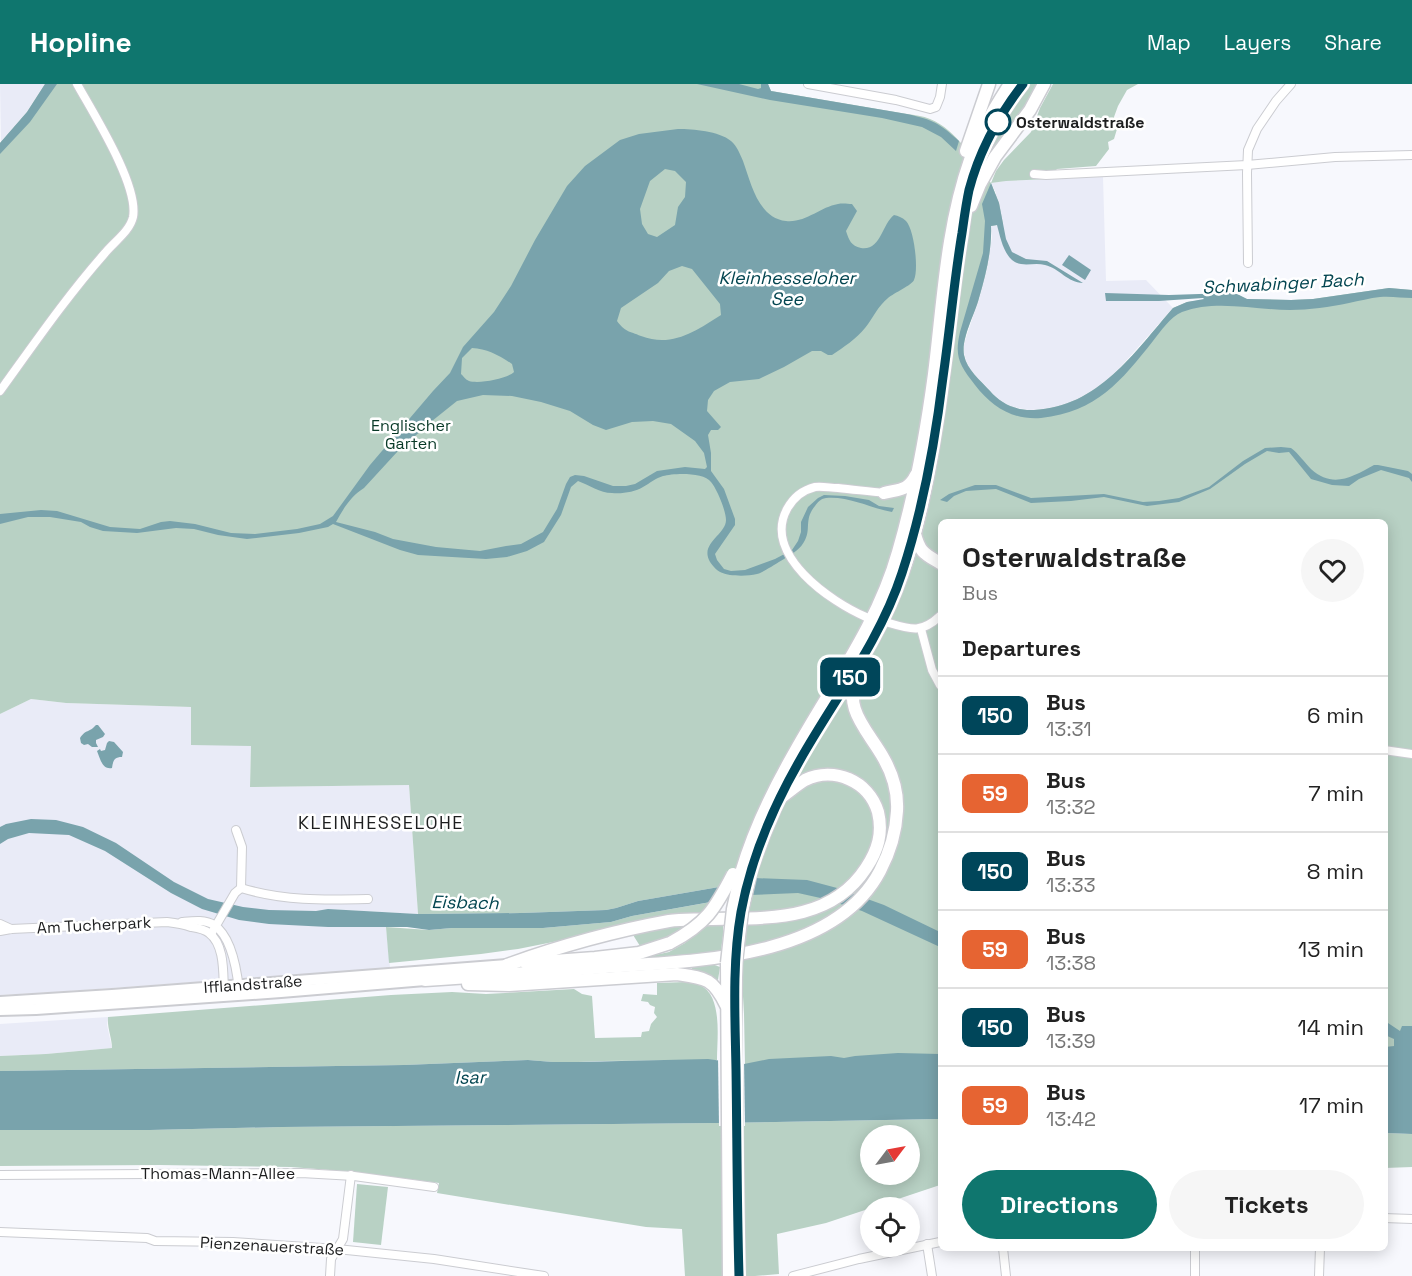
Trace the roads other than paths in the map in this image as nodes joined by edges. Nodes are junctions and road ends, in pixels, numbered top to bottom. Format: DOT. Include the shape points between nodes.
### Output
graph roads {
  1 [pos="77,84"];
  2 [pos="808,84"];
  3 [pos="942,84"];
  4 [pos="990,84"];
  5 [pos="1010,84"];
  6 [pos="1023,84"];
  7 [pos="1044,84"];
  8 [pos="1291,84"];
  9 [pos="1412,155"];
  10 [pos="1247,165"];
  11 [pos="1034,174"];
  12 [pos="964,216"];
  13 [pos="953,223"];
  14 [pos="1248,263"];
  15 [pos="0,391"];
  16 [pos="920,465"];
  17 [pos="884,493"];
  18 [pos="916,508"];
  19 [pos="915,534"];
  20 [pos="935,561"];
  21 [pos="901,578"];
  22 [pos="866,617"];
  23 [pos="938,618"];
  24 [pos="889,623"];
  25 [pos="921,629"];
  26 [pos="872,641"];
  27 [pos="938,681"];
  28 [pos="1388,751"];
  29 [pos="1412,754"];
  30 [pos="780,798"];
  31 [pos="236,830"];
  32 [pos="742,872"];
  33 [pos="241,888"];
  34 [pos="368,899"];
  35 [pos="177,923"];
  36 [pos="217,923"];
  37 [pos="0,924"];
  38 [pos="11,929"];
  39 [pos="0,931"];
  40 [pos="211,934"];
  41 [pos="507,965"];
  42 [pos="425,980"];
  43 [pos="239,990"];
  44 [pos="224,991"];
  45 [pos="0,1001"];
  46 [pos="0,1011"];
  47 [pos="729,1011"];
  48 [pos="733,1166"];
  49 [pos="0,1175"];
  50 [pos="351,1176"];
  51 [pos="434,1187"];
  52 [pos="1388,1218"];
  53 [pos="1412,1219"];
  54 [pos="0,1232"];
  55 [pos="938,1242"];
  56 [pos="927,1244"];
  57 [pos="337,1249"];
  58 [pos="1003,1251"];
  59 [pos="1195,1251"];
  60 [pos="1320,1251"];
  61 [pos="534,1275"];
  62 [pos="330,1276"];
  63 [pos="544,1276"];
  64 [pos="729,1276"];
  65 [pos="739,1276"];
  66 [pos="793,1276"];
  67 [pos="932,1276"];
  68 [pos="1006,1276"];
  69 [pos="1195,1276"];
  70 [pos="1319,1276"];
  1 -- 15 [label="street" via="118,158 134,215"];
  2 -- 3 [label="street" via="930,109 936,107"];
  4 -- 13 [label="highway" via="964,154"];
  5 -- 13 [label="highway" via="970,158"];
  6 -- 12 [label="highway" via="978,161"];
  7 -- 12 [label="highway" via="995,157"];
  8 -- 10 [label="street" via="1257,129 1248,150"];
  9 -- 10 [label="street"];
  10 -- 11 [label="street"];
  10 -- 14 [label="street"];
  12 -- 18 [label="highway" via="931,460"];
  13 -- 16 [label="highway"];
  16 -- 17 [label="highway" via="910,485"];
  16 -- 18 [label="highway"];
  17 -- 18 [label="highway"];
  17 -- 22 [label="street" via="818,486 802,492 791,503 781,527 786,550 809,579 824,594"];
  18 -- 19 [label="highway"];
  18 -- 32 [label="highway" via="868,626 793,755 762,816"];
  19 -- 20 [label="highway" via="918,546"];
  19 -- 21 [label="highway"];
  20 -- 21 [label="highway" via="914,563"];
  21 -- 26 [label="highway"];
  23 -- 25 [label="street"];
  24 -- 25 [label="street"];
  25 -- 27 [label="street"];
  26 -- 30 [label="highway"];
  26 -- 42 [label="highway" via="856,678 854,705 893,779 897,804 894,837 876,879 861,899 843,913 804,936 778,945 701,960"];
  28 -- 29 [label="street"];
  30 -- 32 [label="highway"];
  30 -- 41 [label="highway" via="806,780 836,774 861,786 876,807 880,835 874,856 863,873 825,905 769,919 677,920 630,928"];
  31 -- 33 [label="street" via="242,847"];
  32 -- 41 [label="highway, bridge" via="712,912 693,930 670,943 639,953"];
  32 -- 47 [label="highway, bridge" via="733,909"];
  33 -- 34 [label="street" via="294,899"];
  33 -- 36 [label="street"];
  35 -- 36 [label="street, Am Tucherpark"];
  35 -- 38 [label="street, Am Tucherpark"];
  35 -- 40 [label="street, Am Tucherpark"];
  36 -- 40 [label="street"];
  36 -- 43 [label="street" via="232,953"];
  37 -- 38 [label="street, Am Tucherpark"];
  38 -- 39 [label="street, Am Tucherpark"];
  40 -- 44 [label="street" via="222,959"];
  41 -- 43 [label="main road, Ifflandstraße"];
  42 -- 43 [label="main road, Ifflandstraße"];
  42 -- 47 [label="highway" via="508,985 677,974 703,978 713,985"];
  43 -- 44 [label="main road, Ifflandstraße"];
  44 -- 45 [label="main road, Ifflandstraße"];
  44 -- 46 [label="main road, Ifflandstraße"];
  47 -- 48 [label="highway"];
  48 -- 64 [label="highway"];
  48 -- 65 [label="highway"];
  49 -- 50 [label="street, Thomas-Mann-Allee"];
  50 -- 51 [label="street, Thomas-Mann-Allee"];
  50 -- 57 [label="street" via="343,1239"];
  52 -- 53 [label="street"];
  54 -- 57 [label="street, Pienzenauerstraße"];
  55 -- 56 [label="street"];
  56 -- 66 [label="street"];
  56 -- 67 [label="street"];
  57 -- 61 [label="street, Pienzenauerstraße"];
  57 -- 62 [label="street" via="331,1259"];
  58 -- 68 [label="street"];
  59 -- 69 [label="street"];
  60 -- 70 [label="street"];
  61 -- 63 [label="street, Pienzenauerstraße"];
}
